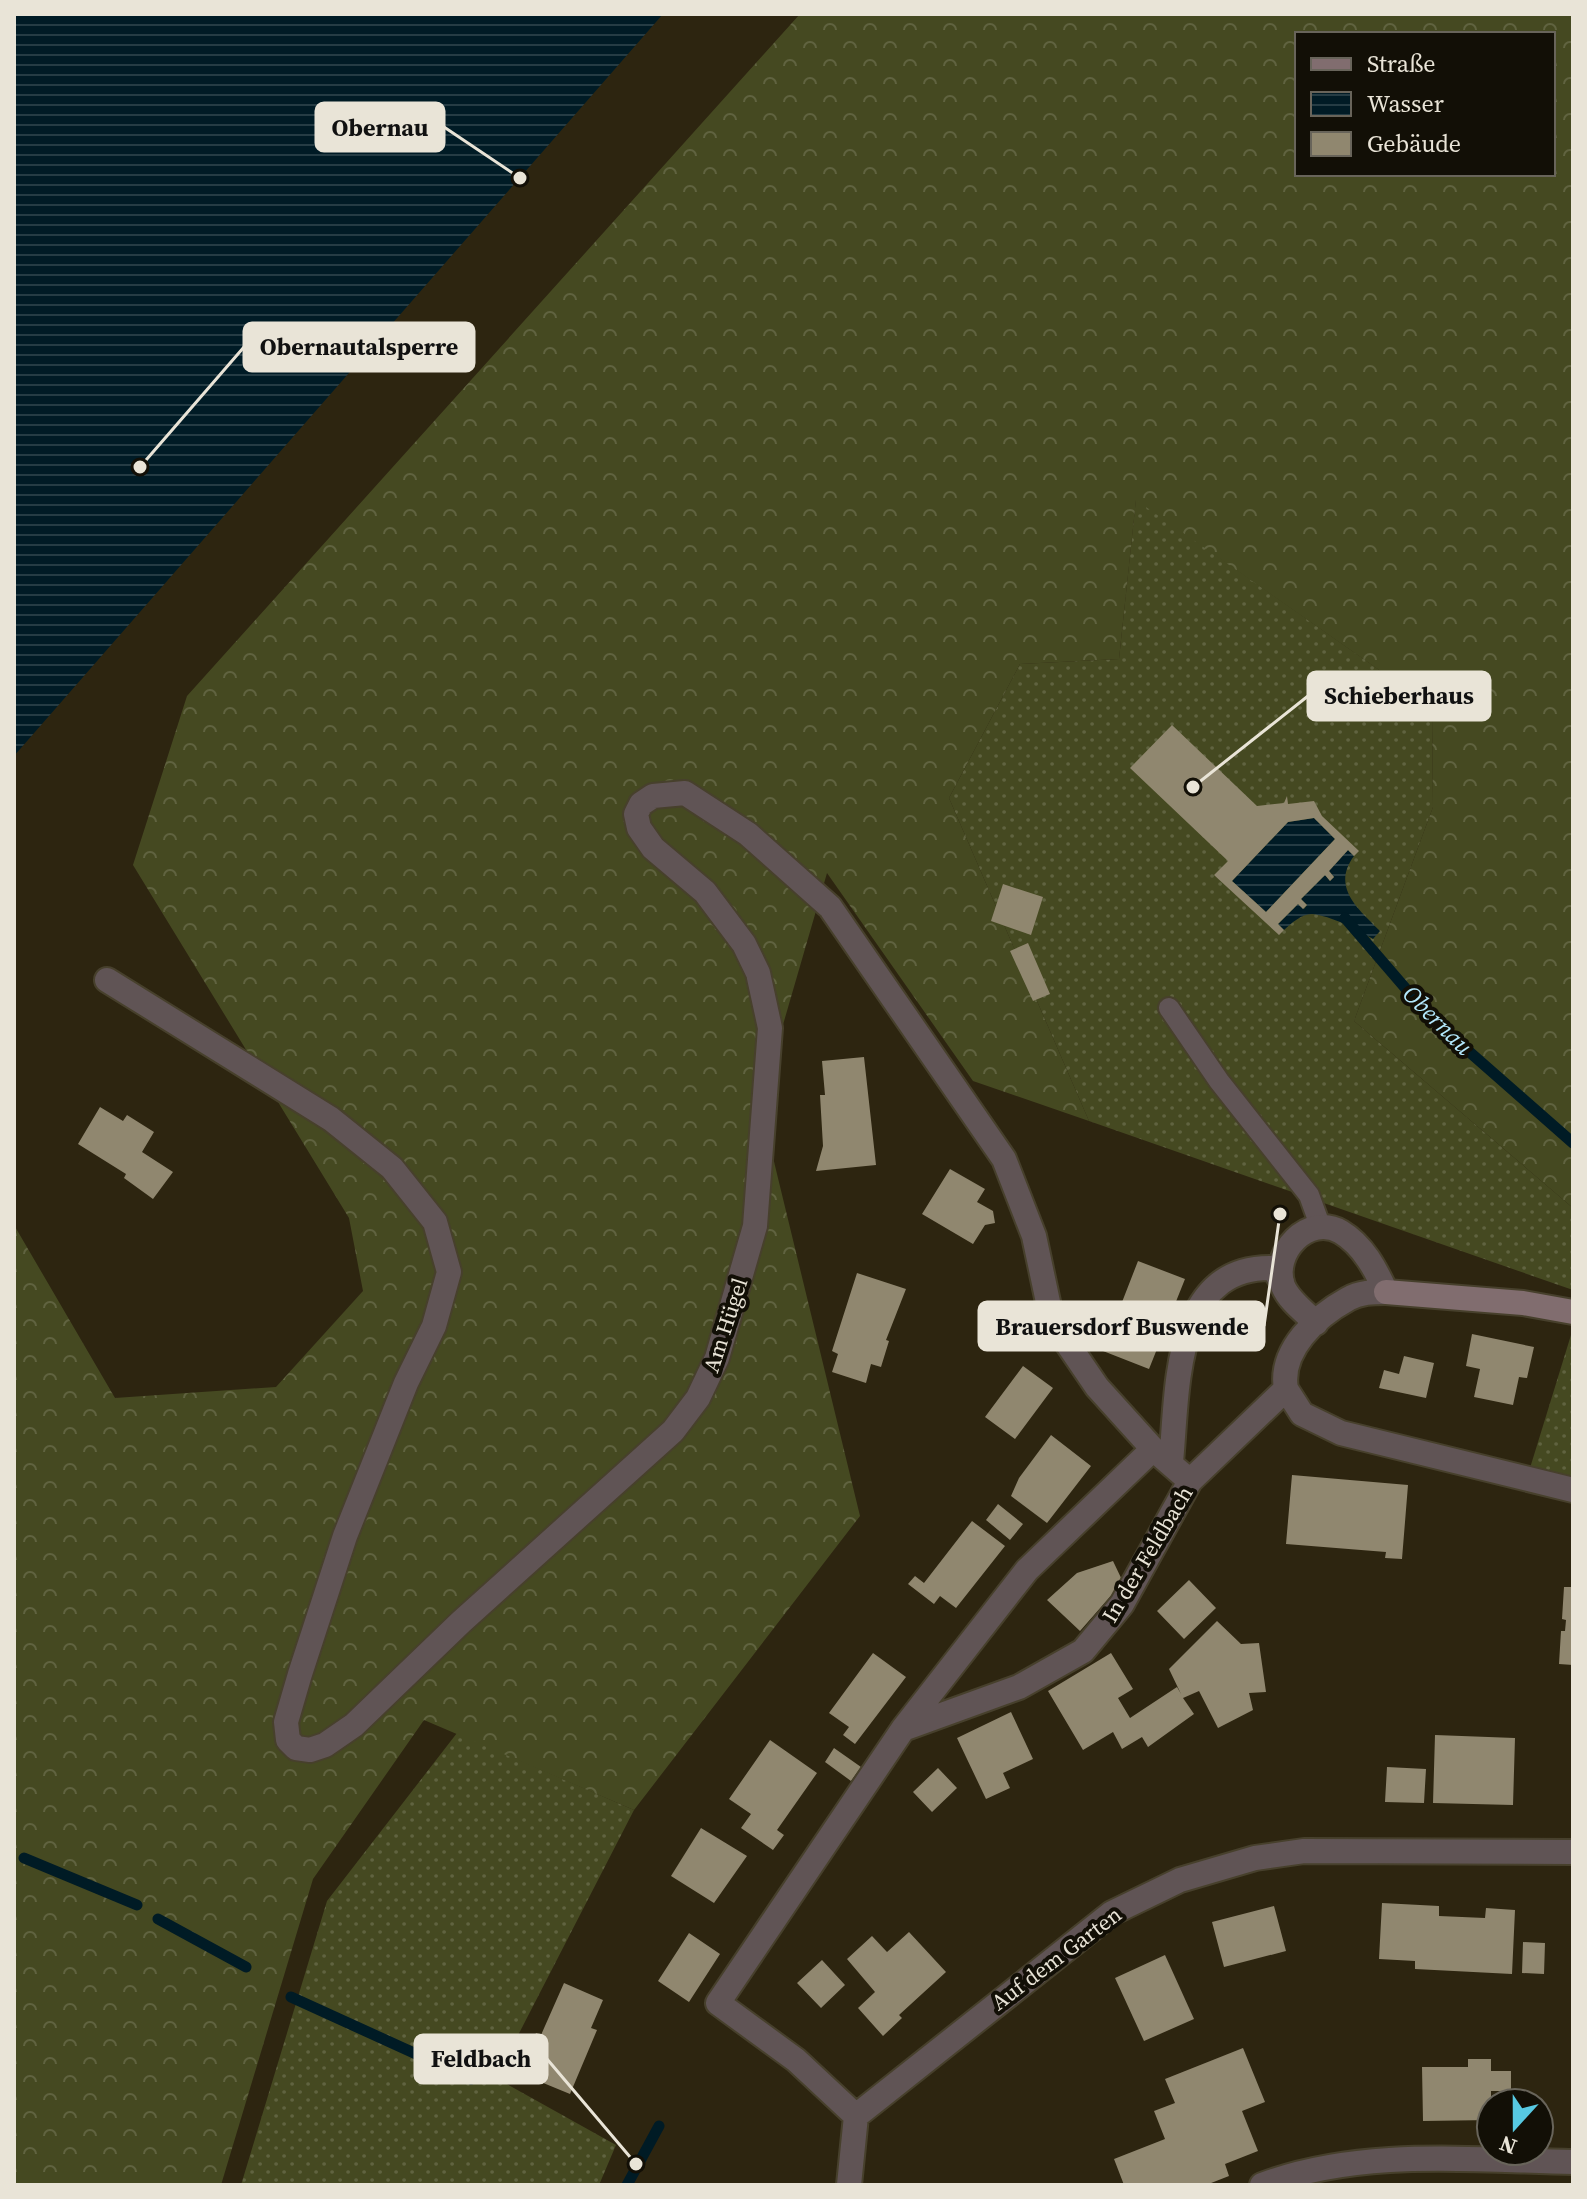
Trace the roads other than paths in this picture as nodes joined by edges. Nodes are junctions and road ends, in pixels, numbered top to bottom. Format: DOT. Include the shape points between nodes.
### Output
graph roads {
  1 [pos="107,980"];
  2 [pos="1169,1008"];
  3 [pos="1321,1228"];
  4 [pos="1282,1282"];
  5 [pos="1386,1292"];
  6 [pos="1573,1312"];
  7 [pos="1316,1323"];
  8 [pos="1286,1389"];
  9 [pos="1162,1455"];
  10 [pos="1190,1481"];
  11 [pos="1573,1490"];
  12 [pos="903,1729"];
  13 [pos="1573,1852"];
  14 [pos="856,2116"];
  15 [pos="1573,2162"];
  16 [pos="849,2185"];
  17 [pos="1262,2185"];
  1 -- 9 [label="street, Am Hügel" via="331,1119 392,1168 435,1222 449,1272 434,1326 345,1536 300,1674 286,1722 288,1740 296,1748 325,1745 354,1725 673,1431 698,1398 717,1358 755,1226 770,1028 758,973 732,925 705,892 664,860 639,828 636,814 653,796 685,793 720,813 830,907 1004,1159 1034,1236 1052,1321 1097,1387"];
  2 -- 3 [label="lane" via="1309,1195"];
  3 -- 4 [label="street" via="1307,1231 1286,1249"];
  3 -- 5 [label="street" via="1339,1230 1351,1241 1374,1267"];
  4 -- 7 [label="street"];
  4 -- 9 [label="street, In der Feldbach" via="1273,1268 1234,1273 1218,1282 1199,1308 1183,1342"];
  5 -- 6 [label="street"];
  5 -- 7 [label="street" via="1349,1298"];
  7 -- 8 [label="street" via="1293,1348"];
  8 -- 10 [label="street, In der Feldbach"];
  8 -- 11 [label="street" via="1302,1414 1341,1433"];
  9 -- 10 [label="street, Am Hügel"];
  9 -- 12 [label="street" via="1027,1570"];
  10 -- 12 [label="street, In der Feldbach" via="1122,1604 1083,1651 1019,1687"];
  12 -- 14 [label="street" via="718,2003 796,2060"];
  13 -- 14 [label="street, Auf dem Garten" via="1304,1851 1255,1858 1180,1880 1112,1913"];
  14 -- 16 [label="street"];
  15 -- 17 [label="street" via="1407,2158 1302,2170"];
}
